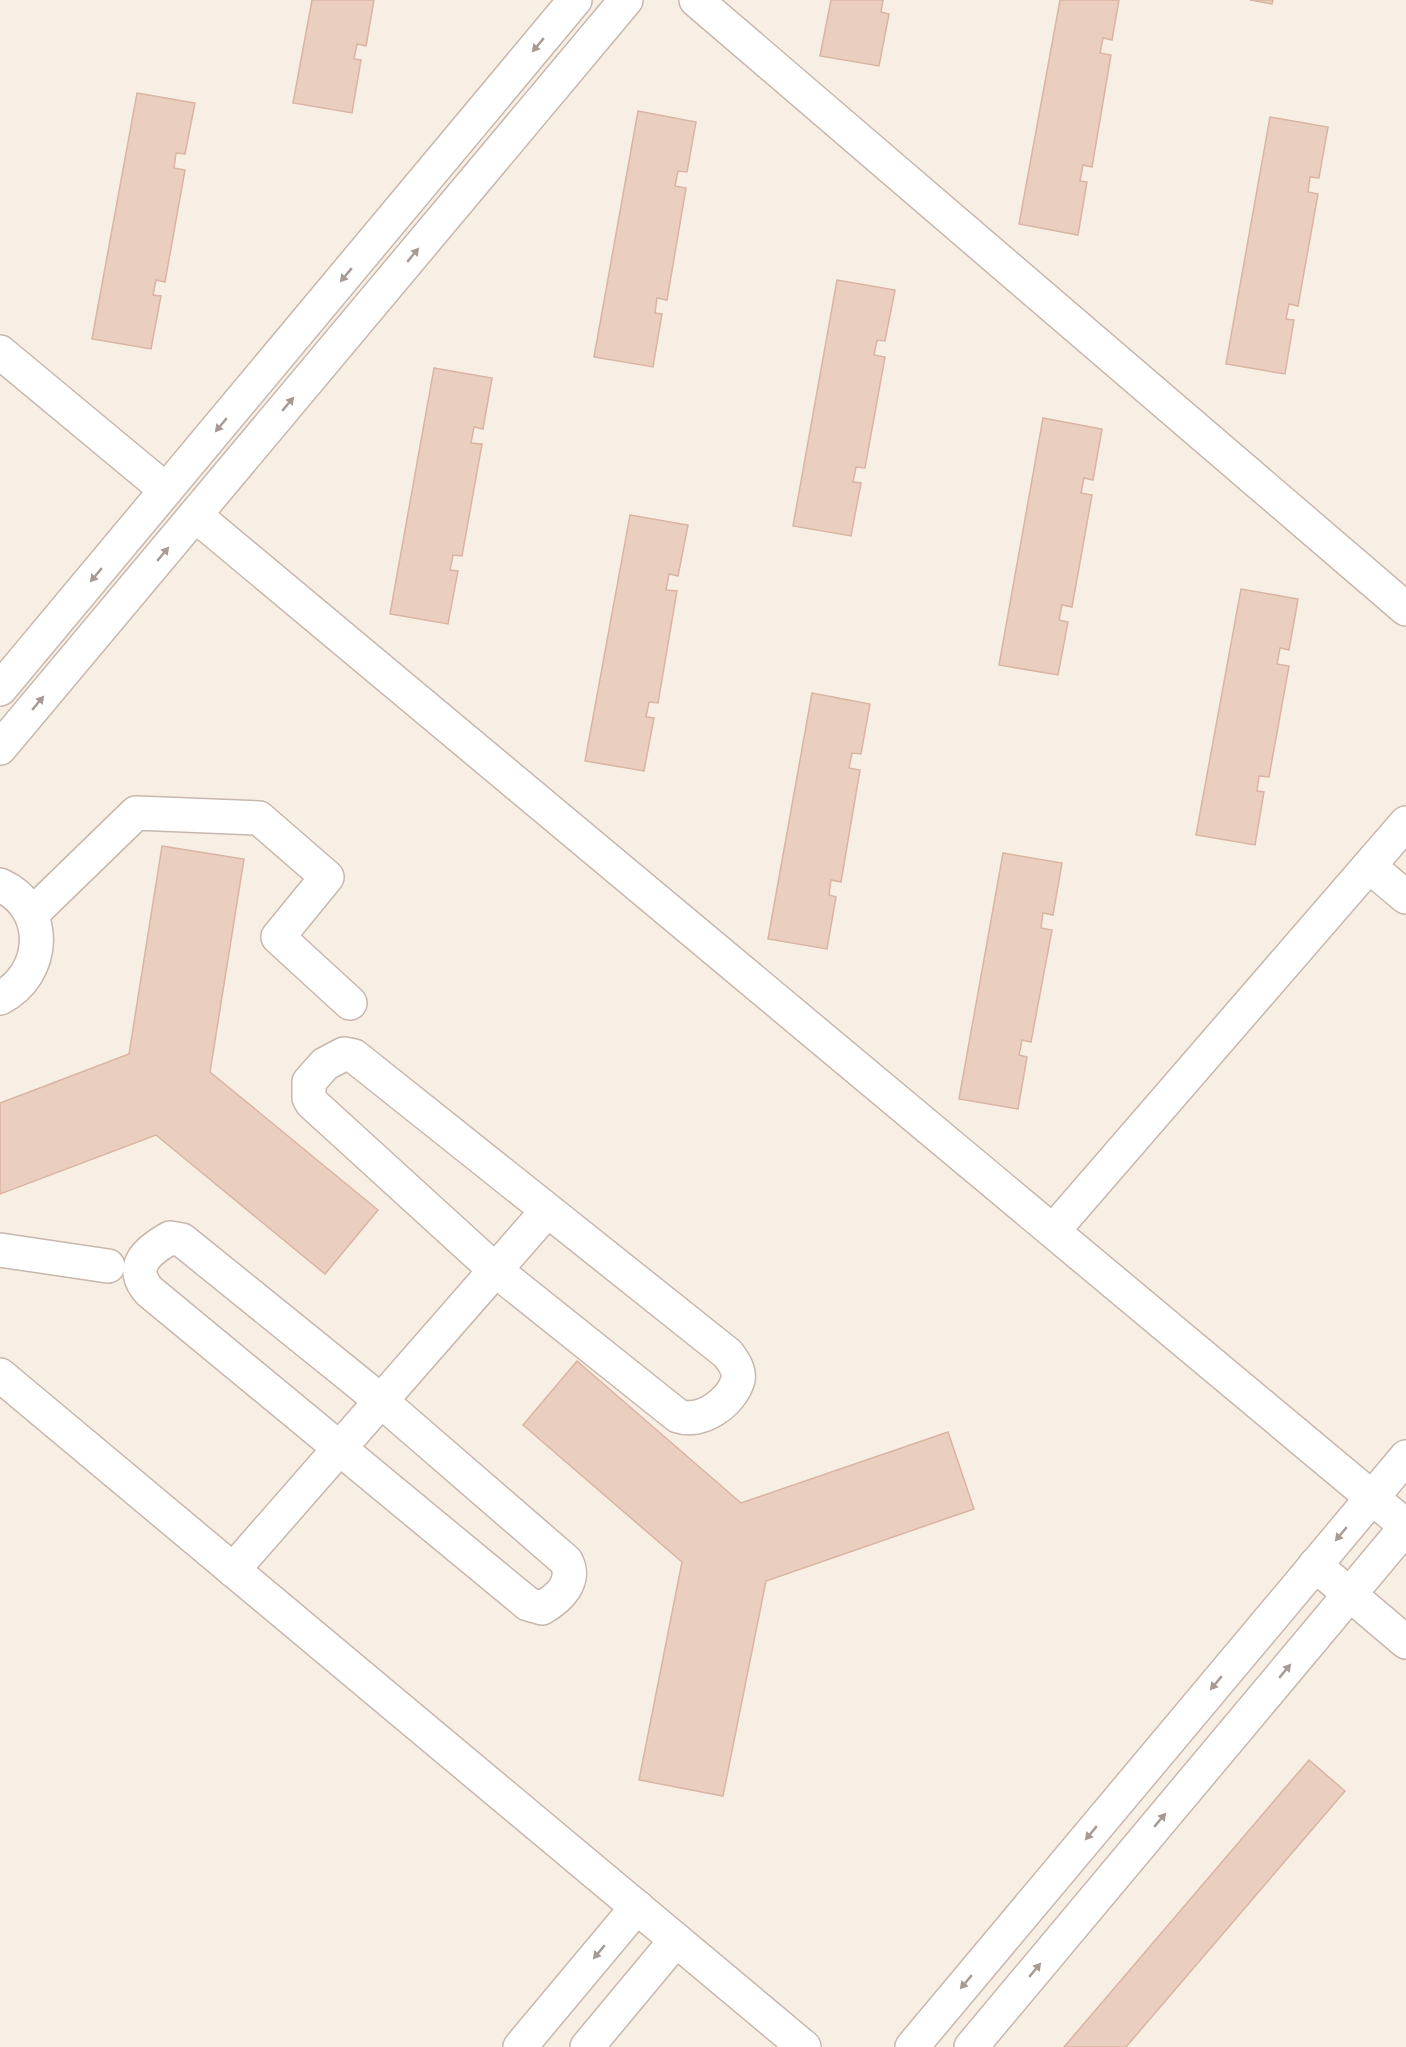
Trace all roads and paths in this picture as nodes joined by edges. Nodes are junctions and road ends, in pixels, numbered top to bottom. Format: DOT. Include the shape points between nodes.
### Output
graph roads {
  1 [pos="575,0"];
  2 [pos="626,0"];
  3 [pos="696,0"];
  4 [pos="0,352"];
  5 [pos="166,490"];
  6 [pos="195,515"];
  7 [pos="1406,609"];
  8 [pos="0,689"];
  9 [pos="0,748"];
  10 [pos="1406,823"];
  11 [pos="1369,866"];
  12 [pos="0,885"];
  13 [pos="1406,897"];
  14 [pos="32,914"];
  15 [pos="0,998"];
  16 [pos="350,1003"];
  17 [pos="547,1211"];
  18 [pos="1053,1231"];
  19 [pos="0,1250"];
  20 [pos="108,1266"];
  21 [pos="494,1269"];
  22 [pos="0,1375"];
  23 [pos="380,1400"];
  24 [pos="339,1447"];
  25 [pos="1406,1457"];
  26 [pos="1372,1497"];
  27 [pos="1406,1527"];
  28 [pos="1315,1565"];
  29 [pos="233,1570"];
  30 [pos="1349,1594"];
  31 [pos="1406,1642"];
  32 [pos="637,1907"];
  33 [pos="676,1940"];
  34 [pos="520,2047"];
  35 [pos="587,2047"];
  36 [pos="804,2047"];
  37 [pos="912,2047"];
  38 [pos="971,2047"];
  1 -- 5 [label="street, one-way"];
  6 -- 2 [label="street, one-way"];
  3 -- 7 [label="street"];
  4 -- 5 [label="street"];
  5 -- 6 [label="street"];
  5 -- 8 [label="street, one-way"];
  9 -- 6 [label="street, one-way"];
  6 -- 18 [label="street"];
  10 -- 11 [label="street"];
  11 -- 13 [label="street"];
  11 -- 18 [label="street"];
  12 -- 14 [label="street" via="22,900"];
  14 -- 15 [label="street" via="38,949 33,966 24,981"];
  14 -- 16 [label="street" via="136,813 259,818 327,877 278,937"];
  17 -- 21 [label="street"];
  17 -- 21 [label="street" via="728,1354 738,1372 730,1393 709,1413 697,1418 678,1416"];
  17 -- 21 [label="street" via="354,1056 336,1056 316,1072 309,1082 312,1103"];
  18 -- 26 [label="street"];
  19 -- 20 [label="street"];
  21 -- 23 [label="street"];
  22 -- 29 [label="street"];
  23 -- 24 [label="street"];
  23 -- 24 [label="street" via="566,1561 570,1568 567,1585 553,1602 542,1608 528,1604"];
  23 -- 24 [label="street" via="182,1240 170,1238 151,1252 138,1273 149,1291"];
  24 -- 29 [label="street"];
  25 -- 26 [label="street"];
  26 -- 27 [label="street"];
  26 -- 28 [label="street, one-way"];
  27 -- 30 [label="street"];
  28 -- 30 [label="street"];
  28 -- 37 [label="street, one-way"];
  29 -- 32 [label="street"];
  30 -- 31 [label="street"];
  38 -- 30 [label="street, one-way"];
  32 -- 33 [label="street"];
  32 -- 34 [label="street, one-way"];
  33 -- 35 [label="street"];
  33 -- 36 [label="street"];
}
